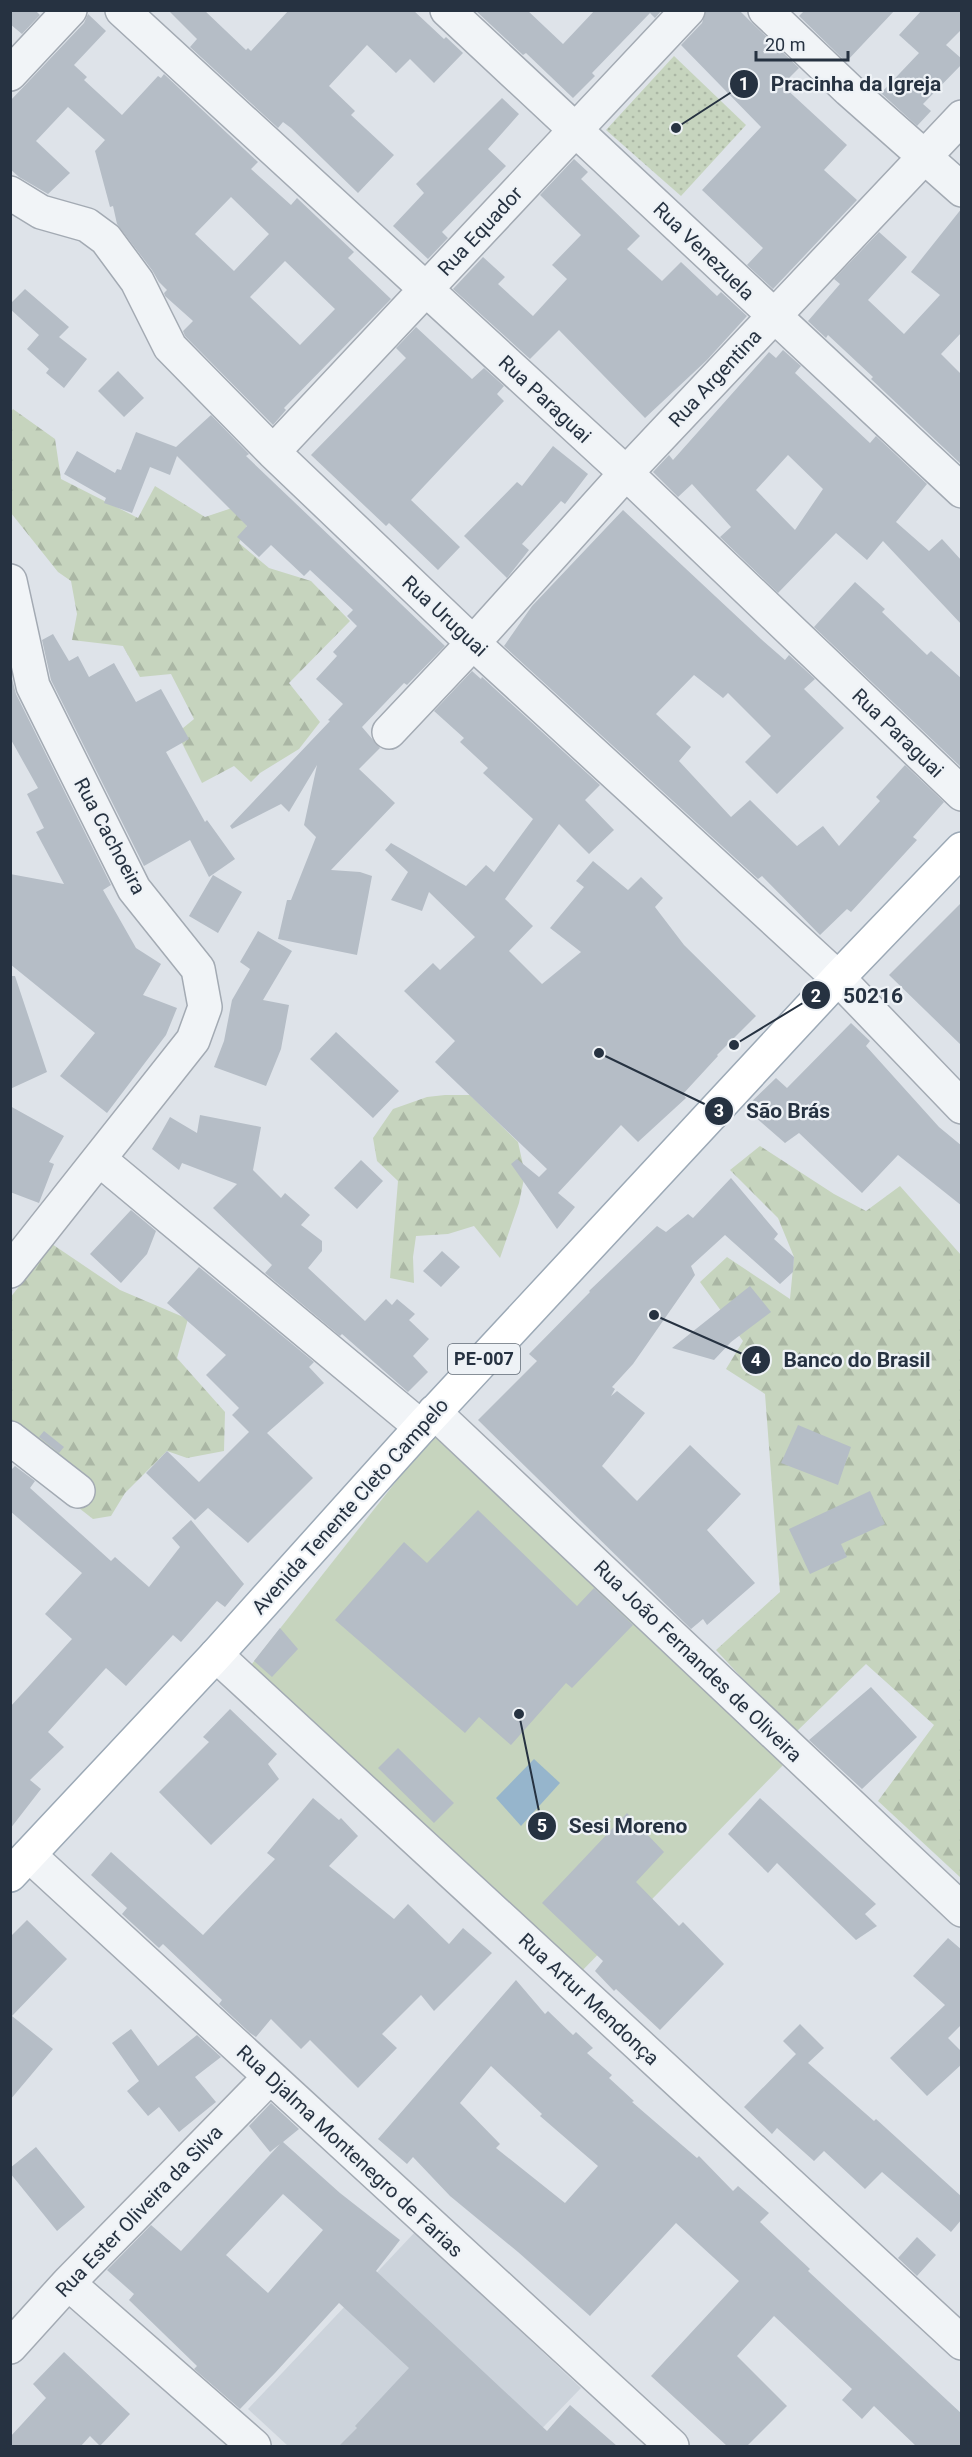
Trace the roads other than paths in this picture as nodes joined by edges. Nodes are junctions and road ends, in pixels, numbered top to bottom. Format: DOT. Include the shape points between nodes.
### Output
graph roads {
  1 [pos="70,10"];
  2 [pos="122,10"];
  3 [pos="447,10"];
  4 [pos="688,10"];
  5 [pos="765,10"];
  6 [pos="10,74"];
  7 [pos="962,117"];
  8 [pos="576,129"];
  9 [pos="925,156"];
  10 [pos="962,190"];
  11 [pos="10,193"];
  12 [pos="426,290"];
  13 [pos="773,317"];
  14 [pos="273,452"];
  15 [pos="626,473"];
  16 [pos="962,491"];
  17 [pos="10,581"];
  18 [pos="473,643"];
  19 [pos="389,732"];
  20 [pos="962,794"];
  21 [pos="962,849"];
  22 [pos="838,978"];
  23 [pos="962,1107"];
  24 [pos="99,1159"];
  25 [pos="10,1272"];
  26 [pos="428,1420"];
  27 [pos="10,1438"];
  28 [pos="78,1491"];
  29 [pos="216,1655"];
  30 [pos="20,1865"];
  31 [pos="962,1910"];
  32 [pos="270,2077"];
  33 [pos="68,2283"];
  34 [pos="962,2343"];
  35 [pos="10,2347"];
  36 [pos="254,2446"];
  37 [pos="672,2446"];
  1 -- 6 [label="street"];
  2 -- 12 [label="street, Rua Paraguai"];
  3 -- 8 [label="street, Rua Venezuela"];
  4 -- 8 [label="street, Rua Equador"];
  5 -- 9 [label="street"];
  7 -- 9 [label="street, Rua Argentina"];
  8 -- 12 [label="street, Rua Equador"];
  8 -- 13 [label="street, Rua Venezuela"];
  9 -- 10 [label="street"];
  9 -- 13 [label="street, Rua Argentina"];
  11 -- 14 [label="street, Rua Uruguai" via="41,212 87,225 106,239 137,281 170,347"];
  12 -- 14 [label="street, Rua Equador"];
  12 -- 15 [label="street, Rua Paraguai"];
  13 -- 15 [label="street, Rua Argentina"];
  13 -- 16 [label="street, Rua Venezuela"];
  14 -- 18 [label="street, Rua Uruguai"];
  15 -- 18 [label="street, Rua Argentina"];
  15 -- 20 [label="street, Rua Paraguai"];
  17 -- 24 [label="street, Rua Cachoeira" via="33,687 134,889 198,969 205,1006 193,1040"];
  18 -- 19 [label="street, Rua Argentina"];
  18 -- 22 [label="street, Rua Uruguai"];
  21 -- 22 [label="main road, Avenida Tenente Cleto Campelo / PE-007"];
  22 -- 23 [label="street, Rua Uruguai"];
  22 -- 26 [label="main road, Avenida Tenente Cleto Campelo / PE-007"];
  24 -- 25 [label="street, Rua Cachoeira"];
  24 -- 26 [label="street, Rua João Fernandes de Oliveira"];
  26 -- 29 [label="main road, Avenida Tenente Cleto Campelo / PE-007"];
  26 -- 31 [label="street, Rua João Fernandes de Oliveira"];
  27 -- 28 [label="street"];
  29 -- 30 [label="main road, Avenida Tenente Cleto Campelo / PE-007"];
  29 -- 34 [label="street, Rua Artur Mendonça"];
  30 -- 32 [label="street, Rua Djalma Montenegro de Farias"];
  32 -- 33 [label="street, Rua Ester Oliveira da Silva"];
  32 -- 37 [label="street, Rua Djalma Montenegro de Farias"];
  33 -- 35 [label="street, Rua Ester Oliveira da Silva"];
  33 -- 36 [label="street"];
}
